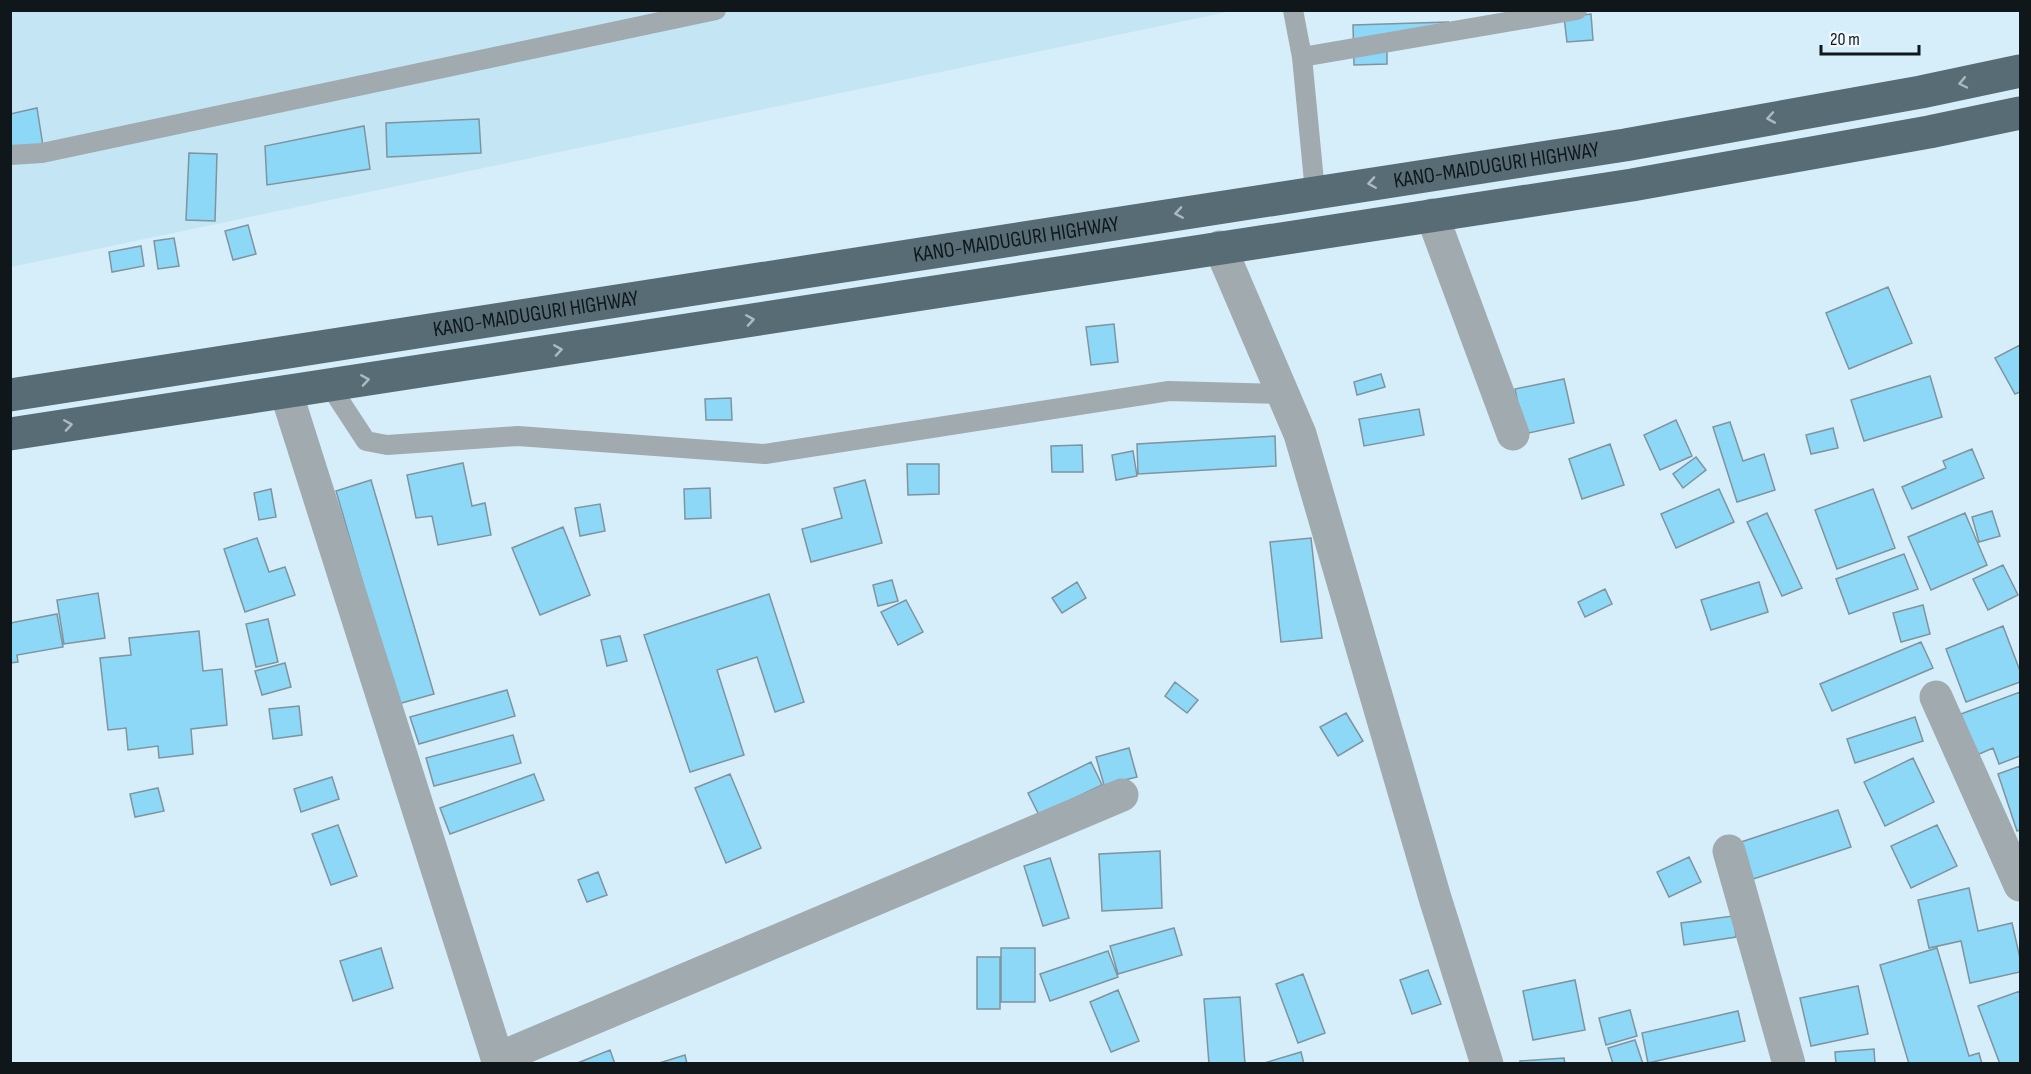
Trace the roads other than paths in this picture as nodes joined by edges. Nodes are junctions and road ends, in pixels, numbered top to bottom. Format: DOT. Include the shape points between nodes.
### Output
graph roads {
  1 [pos="716,10"];
  2 [pos="1293,10"];
  3 [pos="1577,10"];
  4 [pos="1302,57"];
  5 [pos="2020,71"];
  6 [pos="2020,113"];
  7 [pos="10,154"];
  8 [pos="1315,192"];
  9 [pos="1432,215"];
  10 [pos="1220,247"];
  11 [pos="330,386"];
  12 [pos="286,392"];
  13 [pos="10,394"];
  14 [pos="1283,394"];
  15 [pos="10,434"];
  16 [pos="1513,434"];
  17 [pos="1936,697"];
  18 [pos="1122,795"];
  19 [pos="1729,851"];
  20 [pos="2020,885"];
  21 [pos="498,1061"];
  22 [pos="1487,1064"];
  23 [pos="1789,1064"];
  1 -- 7 [label="lane" via="42,153"];
  2 -- 4 [label="lane"];
  3 -- 4 [label="lane"];
  4 -- 8 [label="lane"];
  5 -- 8 [label="highway, KANO-MAIDUGURI HIGHWAY, one-way" via="1625,145"];
  6 -- 9 [label="highway, KANO-MAIDUGURI HIGHWAY" via="1632,185"];
  8 -- 13 [label="highway, KANO-MAIDUGURI HIGHWAY, one-way"];
  9 -- 10 [label="highway, KANO-MAIDUGURI HIGHWAY"];
  9 -- 16 [label="street"];
  11 -- 10 [label="highway, KANO-MAIDUGURI HIGHWAY, one-way"];
  10 -- 14 [label="street"];
  11 -- 12 [label="highway, KANO-MAIDUGURI HIGHWAY"];
  11 -- 14 [label="lane" via="366,441 387,446 518,436 765,454 1169,391"];
  15 -- 12 [label="highway, KANO-MAIDUGURI HIGHWAY, one-way"];
  12 -- 21 [label="street"];
  14 -- 22 [label="street" via="1300,434"];
  17 -- 20 [label="street"];
  18 -- 21 [label="street"];
  19 -- 23 [label="street"];
}
